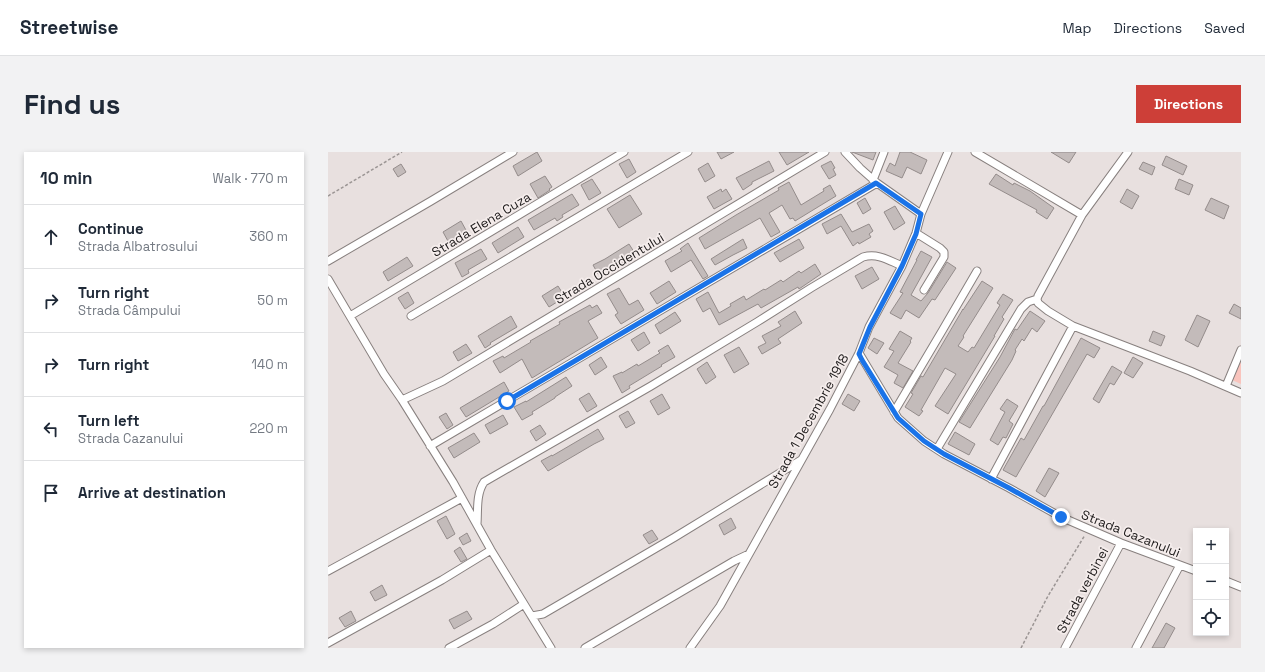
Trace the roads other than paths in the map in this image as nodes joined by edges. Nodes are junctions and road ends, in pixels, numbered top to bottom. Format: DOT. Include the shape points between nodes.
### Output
graph roads {
  1 [pos="513,152"];
  2 [pos="624,152"];
  3 [pos="688,152"];
  4 [pos="825,152"];
  5 [pos="845,152"];
  6 [pos="884,152"];
  7 [pos="948,152"];
  8 [pos="975,152"];
  9 [pos="1128,152"];
  10 [pos="875,181"];
  11 [pos="921,214"];
  12 [pos="1082,214"];
  13 [pos="916,234"];
  14 [pos="328,261"];
  15 [pos="902,266"];
  16 [pos="977,271"];
  17 [pos="328,279"];
  18 [pos="924,290"];
  19 [pos="1037,299"];
  20 [pos="350,316"];
  21 [pos="411,316"];
  22 [pos="1073,326"];
  23 [pos="1241,350"];
  24 [pos="859,354"];
  25 [pos="1226,386"];
  26 [pos="1241,393"];
  27 [pos="402,400"];
  28 [pos="894,412"];
  29 [pos="430,446"];
  30 [pos="936,449"];
  31 [pos="802,459"];
  32 [pos="991,479"];
  33 [pos="462,498"];
  34 [pos="477,524"];
  35 [pos="1121,543"];
  36 [pos="491,550"];
  37 [pos="749,554"];
  38 [pos="1180,565"];
  39 [pos="1193,570"];
  40 [pos="328,571"];
  41 [pos="1229,582"];
  42 [pos="1241,587"];
  43 [pos="524,604"];
  44 [pos="532,616"];
  45 [pos="328,642"];
  46 [pos="449,648"];
  47 [pos="551,648"];
  48 [pos="585,648"];
  49 [pos="690,648"];
  50 [pos="1065,648"];
  51 [pos="1136,648"];
  1 -- 14 [label="street"];
  2 -- 20 [label="street, Strada Elena Cuza"];
  3 -- 21 [label="street"];
  4 -- 27 [label="street, Strada Occidentului" via="443,381"];
  5 -- 10 [label="street"];
  6 -- 10 [label="street"];
  7 -- 11 [label="street, Strada 1 Decembrie 1918"];
  8 -- 12 [label="street"];
  9 -- 12 [label="street"];
  10 -- 11 [label="street"];
  10 -- 29 [label="street"];
  11 -- 13 [label="street, Strada 1 Decembrie 1918"];
  12 -- 19 [label="street"];
  13 -- 15 [label="street, Strada 1 Decembrie 1918"];
  13 -- 18 [label="street" via="944,252 944,257"];
  15 -- 24 [label="street, Strada 1 Decembrie 1918"];
  15 -- 34 [label="street" via="877,256 863,257 651,386 484,482 480,488"];
  16 -- 28 [label="street"];
  17 -- 20 [label="street"];
  19 -- 22 [label="street" via="1048,311"];
  19 -- 30 [label="street" via="1028,302 1021,309"];
  20 -- 27 [label="street" via="363,341"];
  22 -- 25 [label="street"];
  22 -- 32 [label="street"];
  23 -- 25 [label="street"];
  24 -- 28 [label="street, Strada Cazanului"];
  24 -- 31 [label="street, Strada 1 Decembrie 1918"];
  25 -- 26 [label="street"];
  27 -- 29 [label="street"];
  28 -- 30 [label="street, Strada Cazanului" via="911,430"];
  29 -- 33 [label="street"];
  30 -- 32 [label="street, Strada Cazanului"];
  31 -- 37 [label="street, Strada 1 Decembrie 1918"];
  31 -- 44 [label="street" via="544,614"];
  32 -- 35 [label="street, Strada Cazanului" via="1061,517"];
  33 -- 34 [label="street"];
  33 -- 40 [label="street"];
  34 -- 36 [label="street"];
  35 -- 38 [label="street, Strada Cazanului"];
  35 -- 50 [label="street, Strada verbinei"];
  36 -- 43 [label="street"];
  36 -- 45 [label="street" via="442,580"];
  37 -- 48 [label="street"];
  37 -- 49 [label="street, Strada 1 Decembrie 1918" via="720,606"];
  38 -- 39 [label="street, Strada Cazanului"];
  38 -- 51 [label="street"];
  41 -- 42 [label="street"];
  43 -- 44 [label="street"];
  43 -- 46 [label="street"];
  44 -- 47 [label="street"];
}
